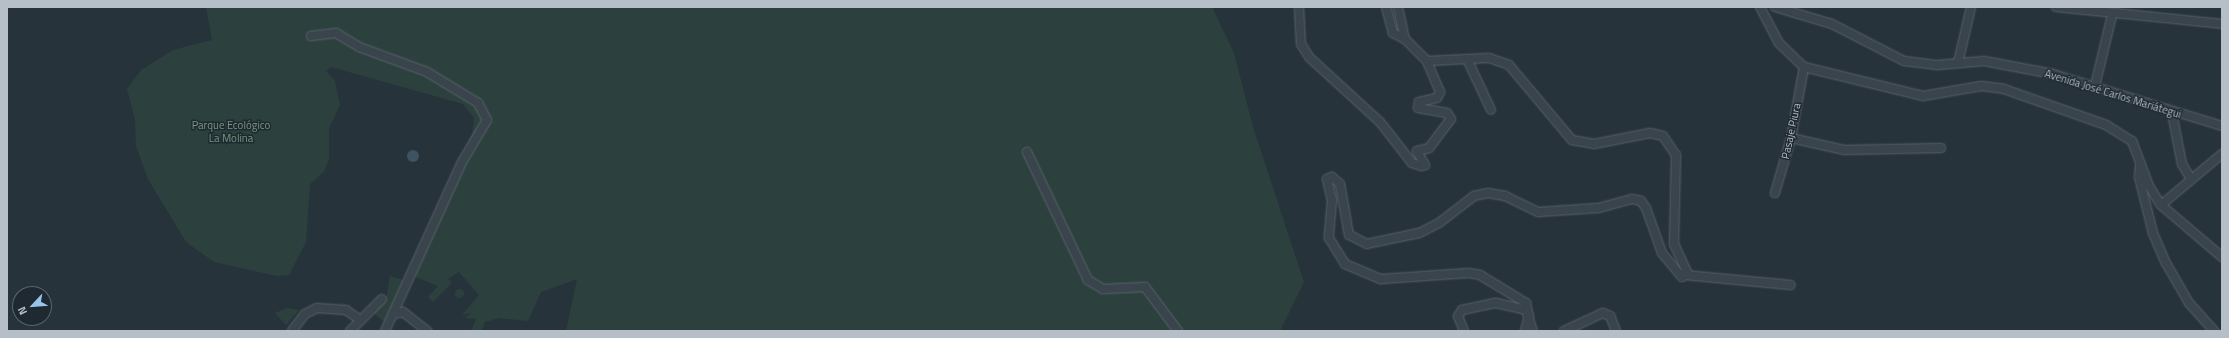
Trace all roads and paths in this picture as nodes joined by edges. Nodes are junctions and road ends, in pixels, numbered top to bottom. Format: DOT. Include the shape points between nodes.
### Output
graph roads {
  1 [pos="1299,7"];
  2 [pos="1386,7"];
  3 [pos="1398,7"];
  4 [pos="1760,7"];
  5 [pos="1775,7"];
  6 [pos="1971,7"];
  7 [pos="2056,7"];
  8 [pos="2066,8"];
  9 [pos="2112,15"];
  10 [pos="2222,24"];
  11 [pos="311,36"];
  12 [pos="1405,39"];
  13 [pos="1467,59"];
  14 [pos="1427,61"];
  15 [pos="1958,64"];
  16 [pos="1804,67"];
  17 [pos="2095,86"];
  18 [pos="1491,110"];
  19 [pos="2172,113"];
  20 [pos="2222,126"];
  21 [pos="1792,138"];
  22 [pos="1941,148"];
  23 [pos="1027,152"];
  24 [pos="2222,154"];
  25 [pos="2140,165"];
  26 [pos="2191,179"];
  27 [pos="1775,193"];
  28 [pos="2161,205"];
  29 [pos="2222,257"];
  30 [pos="1685,275"];
  31 [pos="1791,285"];
  32 [pos="382,299"];
  33 [pos="394,314"];
  34 [pos="1528,315"];
  35 [pos="359,319"];
  36 [pos="292,331"];
  37 [pos="350,331"];
  38 [pos="386,331"];
  39 [pos="427,331"];
  40 [pos="1178,331"];
  41 [pos="1464,331"];
  42 [pos="1525,331"];
  43 [pos="1533,331"];
  44 [pos="1564,331"];
  45 [pos="1616,331"];
  46 [pos="2214,331"];
  1 -- 14 [label="street" via="1301,44 1309,57 1380,122 1408,160 1421,166 1425,165 1417,152 1429,148 1450,119 1447,113 1418,108 1419,102 1437,98 1440,92"];
  2 -- 12 [label="street" via="1393,33"];
  3 -- 12 [label="street"];
  4 -- 16 [label="street" via="1779,43"];
  5 -- 15 [label="street, Avenida José Carlos Mariátegui" via="1832,24 1904,61"];
  6 -- 15 [label="street"];
  7 -- 8 [label="street"];
  8 -- 9 [label="street"];
  9 -- 10 [label="street"];
  9 -- 17 [label="street"];
  11 -- 33 [label="street" via="336,33 359,47 427,72 478,103 487,120 462,162"];
  12 -- 14 [label="street"];
  13 -- 14 [label="street"];
  13 -- 18 [label="street"];
  13 -- 30 [label="street" via="1489,58 1514,68 1566,135 1579,142 1594,144 1650,132 1662,136 1678,162 1674,244"];
  15 -- 17 [label="street, Avenida José Carlos Mariátegui" via="1984,61"];
  16 -- 21 [label="street, Pasaje Piura"];
  16 -- 25 [label="street" via="1923,96 1981,86 2004,89 2084,116 2128,137"];
  17 -- 19 [label="street, Avenida José Carlos Mariátegui"];
  19 -- 20 [label="street, Avenida José Carlos Mariátegui"];
  19 -- 26 [label="street" via="2182,164"];
  21 -- 22 [label="street" via="1844,150"];
  21 -- 27 [label="street, Pasaje Piura"];
  23 -- 40 [label="street" via="1088,280 1103,289 1145,287"];
  24 -- 26 [label="street"];
  25 -- 28 [label="street"];
  25 -- 46 [label="street" via="2139,177 2153,233 2166,263 2188,303"];
  26 -- 28 [label="street"];
  28 -- 29 [label="street"];
  30 -- 31 [label="street"];
  30 -- 34 [label="street" via="1679,276 1668,263 1656,242 1646,208 1641,201 1632,199 1598,208 1538,212 1505,196 1488,193 1474,196 1439,223 1419,233 1367,244 1349,235 1340,184 1332,177 1327,179 1332,200 1329,238 1345,264 1381,278 1469,273 1480,275 1522,300 1528,307"];
  32 -- 35 [label="street"];
  33 -- 38 [label="street"];
  33 -- 39 [label="street" via="403,312"];
  34 -- 41 [label="street" via="1514,306 1496,303 1469,307 1458,316"];
  34 -- 42 [label="street"];
  34 -- 43 [label="street"];
  35 -- 36 [label="street" via="346,310 318,308 305,314"];
  35 -- 37 [label="street"];
  44 -- 45 [label="street" via="1603,313 1610,316"];
}
